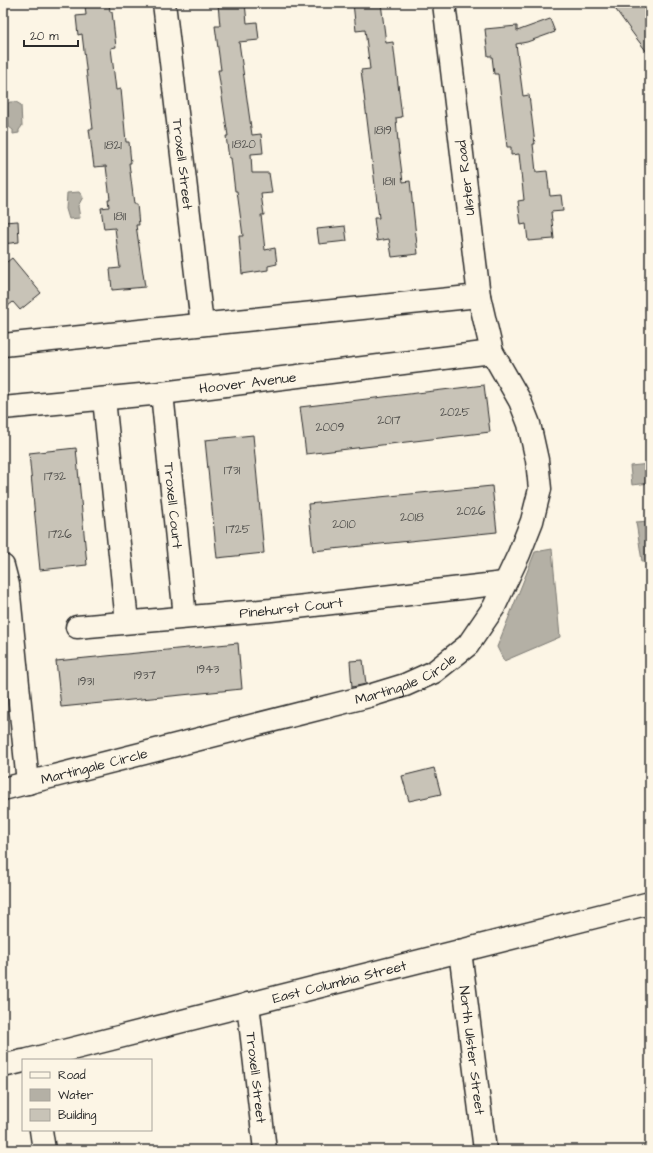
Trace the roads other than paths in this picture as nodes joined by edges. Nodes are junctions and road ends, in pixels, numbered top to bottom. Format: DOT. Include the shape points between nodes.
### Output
graph roads {
  1 [pos="164,3"];
  2 [pos="444,3"];
  3 [pos="479,296"];
  4 [pos="202,324"];
  5 [pos="3,345"];
  6 [pos="492,352"];
  7 [pos="162,393"];
  8 [pos="104,399"];
  9 [pos="3,408"];
  10 [pos="3,566"];
  11 [pos="504,583"];
  12 [pos="185,617"];
  13 [pos="127,622"];
  14 [pos="77,627"];
  15 [pos="28,783"];
  16 [pos="3,789"];
  17 [pos="650,903"];
  18 [pos="460,951"];
  19 [pos="248,1004"];
  20 [pos="33,1059"];
  21 [pos="22,1062"];
  22 [pos="3,1066"];
  23 [pos="41,1131"];
  24 [pos="44,1150"];
  25 [pos="266,1150"];
  26 [pos="485,1150"];
  1 -- 4 [label="street, Troxell Street"];
  2 -- 3 [label="street, Ulster Road"];
  3 -- 4 [label="street"];
  3 -- 6 [label="street, Ulster Road"];
  4 -- 5 [label="street"];
  6 -- 7 [label="street, Hoover Avenue"];
  6 -- 11 [label="street, Martingale Circle" via="520,401 529,424 538,460 540,489 532,521"];
  7 -- 8 [label="street, Hoover Avenue"];
  7 -- 12 [label="street, Troxell Court"];
  8 -- 9 [label="street, Hoover Avenue"];
  8 -- 13 [label="street"];
  10 -- 15 [label="street" via="8,585"];
  11 -- 12 [label="street, Pinehurst Court" via="271,610"];
  11 -- 15 [label="street, Martingale Circle" via="494,607 468,645 434,672 405,685"];
  12 -- 13 [label="street, Pinehurst Court"];
  13 -- 14 [label="street, Pinehurst Court"];
  15 -- 16 [label="street, Martingale Circle"];
  17 -- 18 [label="street, East Columbia Street"];
  18 -- 19 [label="street, East Columbia Street"];
  18 -- 26 [label="street, North Ulster Street"];
  19 -- 20 [label="street, East Columbia Street"];
  19 -- 25 [label="street, Troxell Street"];
  21 -- 22 [label="street, East Columbia Street"];
  23 -- 24 [label="street"];
}
